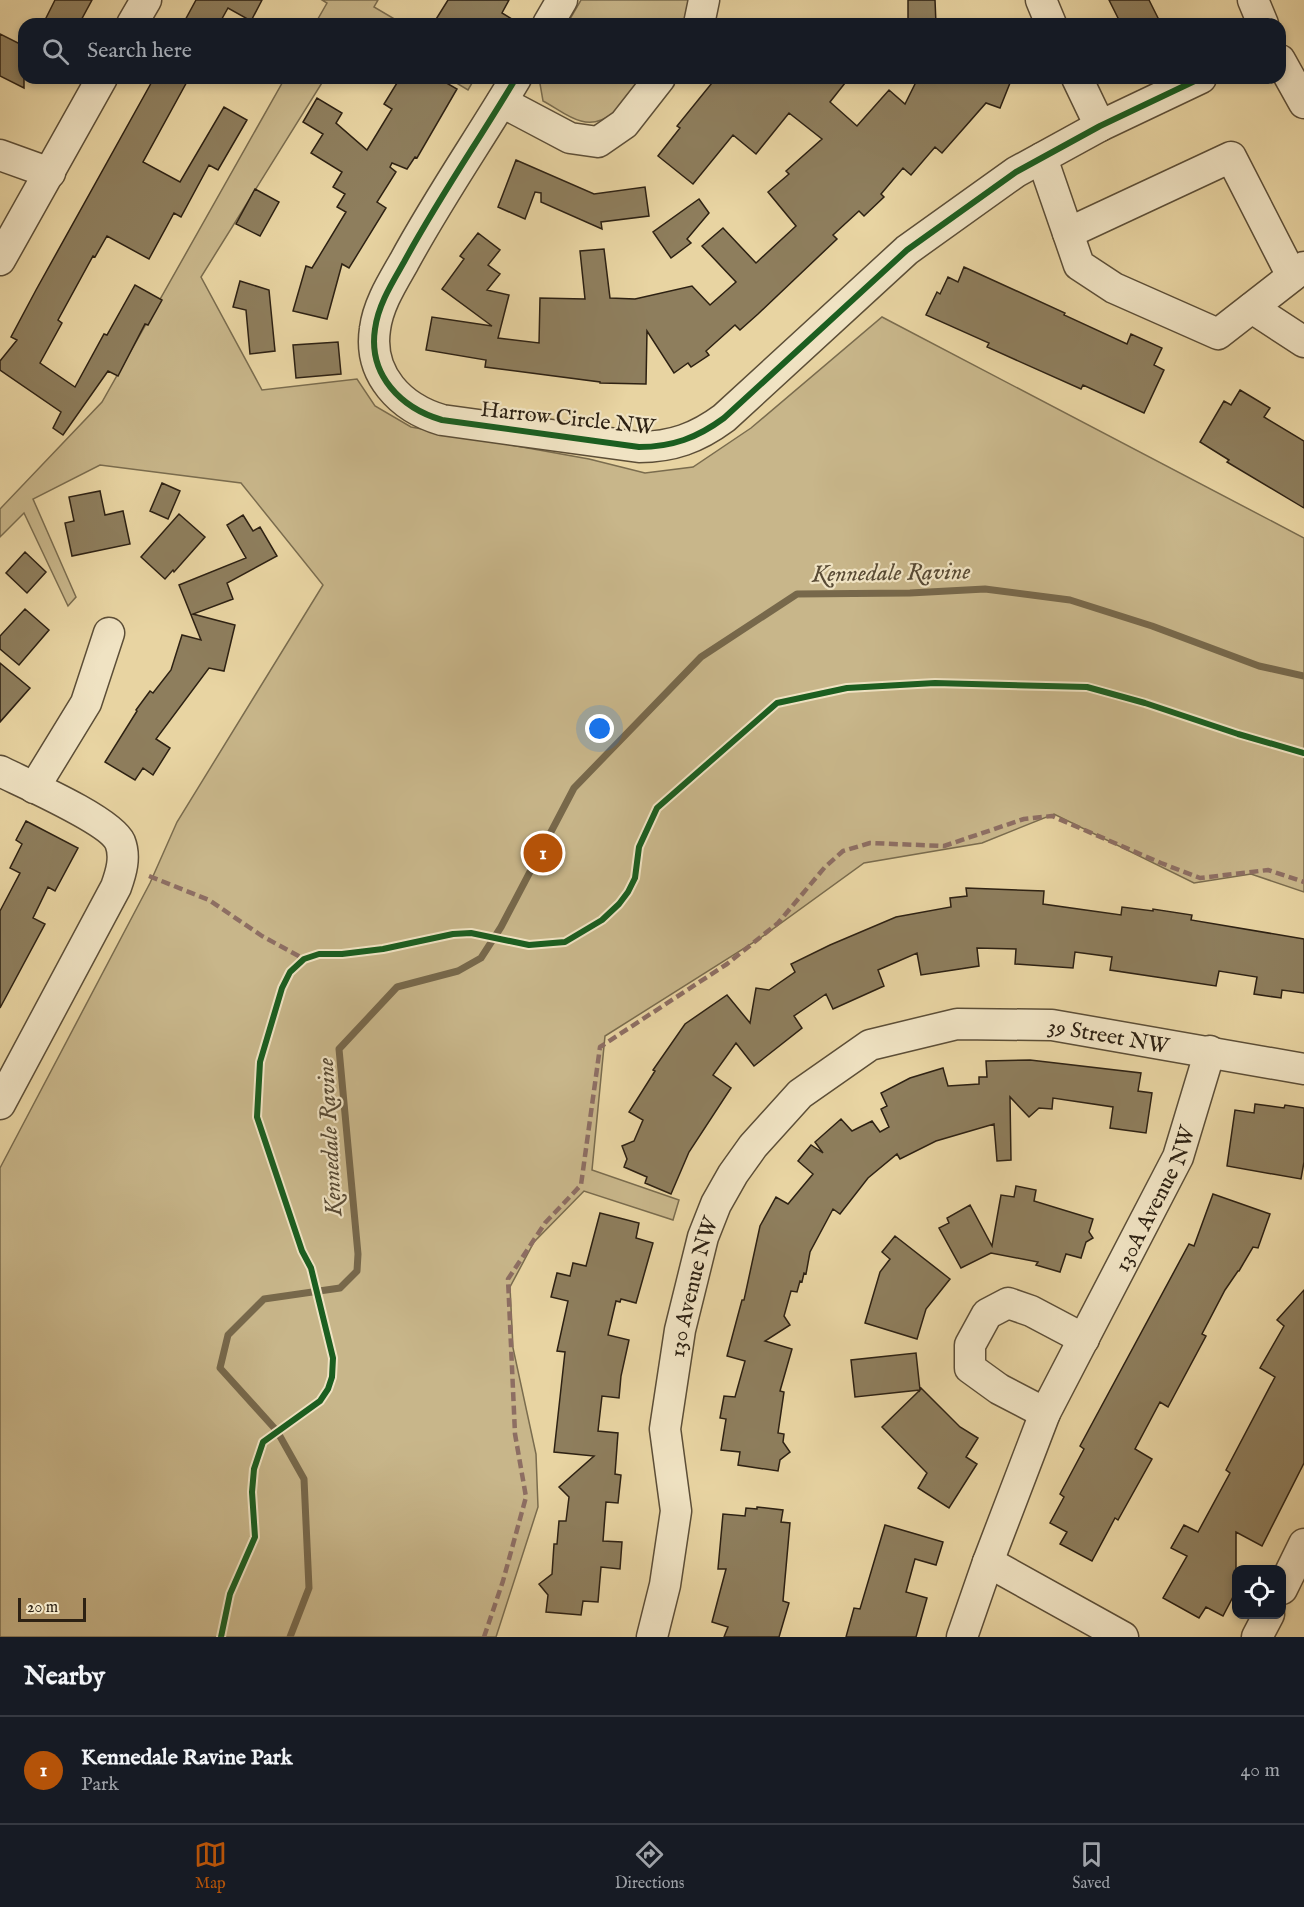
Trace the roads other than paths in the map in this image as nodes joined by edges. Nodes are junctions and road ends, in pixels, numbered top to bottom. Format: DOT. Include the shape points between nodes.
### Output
graph roads {
  1 [pos="146,0"];
  2 [pos="562,0"];
  3 [pos="704,0"];
  4 [pos="1041,0"];
  5 [pos="1252,0"];
  6 [pos="136,18"];
  7 [pos="552,18"];
  8 [pos="700,18"];
  9 [pos="1049,18"];
  10 [pos="1260,18"];
  11 [pos="1286,71"];
  12 [pos="99,84"];
  13 [pos="655,84"];
  14 [pos="1080,84"];
  15 [pos="1188,84"];
  16 [pos="509,90"];
  17 [pos="1304,103"];
  18 [pos="1100,126"];
  19 [pos="0,155"];
  20 [pos="1042,158"];
  21 [pos="50,173"];
  22 [pos="1068,233"];
  23 [pos="0,260"];
  24 [pos="1298,272"];
  25 [pos="1252,308"];
  26 [pos="1304,342"];
  27 [pos="109,633"];
  28 [pos="0,771"];
  29 [pos="34,788"];
  30 [pos="912,1035"];
  31 [pos="1210,1051"];
  32 [pos="1304,1069"];
  33 [pos="0,1104"];
  34 [pos="1084,1339"];
  35 [pos="1045,1413"];
  36 [pos="1304,1544"];
  37 [pos="988,1562"];
  38 [pos="1286,1579"];
  39 [pos="1266,1619"];
  40 [pos="652,1637"];
  41 [pos="962,1637"];
  42 [pos="1123,1637"];
  43 [pos="1257,1637"];
  1 -- 6 [label="street"];
  2 -- 7 [label="street"];
  3 -- 8 [label="street"];
  4 -- 9 [label="street"];
  5 -- 10 [label="street"];
  11 -- 17 [label="street"];
  12 -- 21 [label="street"];
  13 -- 16 [label="street, Harrow Circle NW" via="624,124 598,142 570,138"];
  14 -- 18 [label="street"];
  15 -- 18 [label="street, Harrow Circle NW"];
  16 -- 20 [label="street, Harrow Circle NW" via="424,223 384,299 374,331 378,364 394,393 428,416 639,447 678,443 710,429 907,250 1016,172"];
  18 -- 20 [label="street, Harrow Circle NW"];
  19 -- 21 [label="street"];
  20 -- 22 [label="street"];
  21 -- 23 [label="street"];
  22 -- 24 [label="street" via="1231,157"];
  22 -- 25 [label="street" via="1079,265 1114,288 1218,334"];
  24 -- 25 [label="street"];
  25 -- 26 [label="street"];
  27 -- 29 [label="street" via="86,703"];
  28 -- 29 [label="street"];
  29 -- 33 [label="street" via="105,825 120,842 123,859 116,888"];
  30 -- 31 [label="street, 39 Street NW" via="957,1024 1052,1025"];
  30 -- 40 [label="street, 130 Avenue NW" via="870,1045 800,1094 753,1146 716,1204 694,1268 672,1379 665,1429 676,1511 665,1585"];
  31 -- 32 [label="street, 39 Street NW"];
  31 -- 34 [label="street, 130A Avenue NW" via="1178,1157"];
  34 -- 35 [label="street, 130A Avenue NW"];
  34 -- 35 [label="street" via="1008,1303 987,1314 970,1345 970,1368 999,1389"];
  35 -- 37 [label="street, 130A Avenue NW"];
  36 -- 38 [label="street"];
  37 -- 41 [label="street, 130A Avenue NW"];
  37 -- 42 [label="street"];
  39 -- 43 [label="street"];
}
